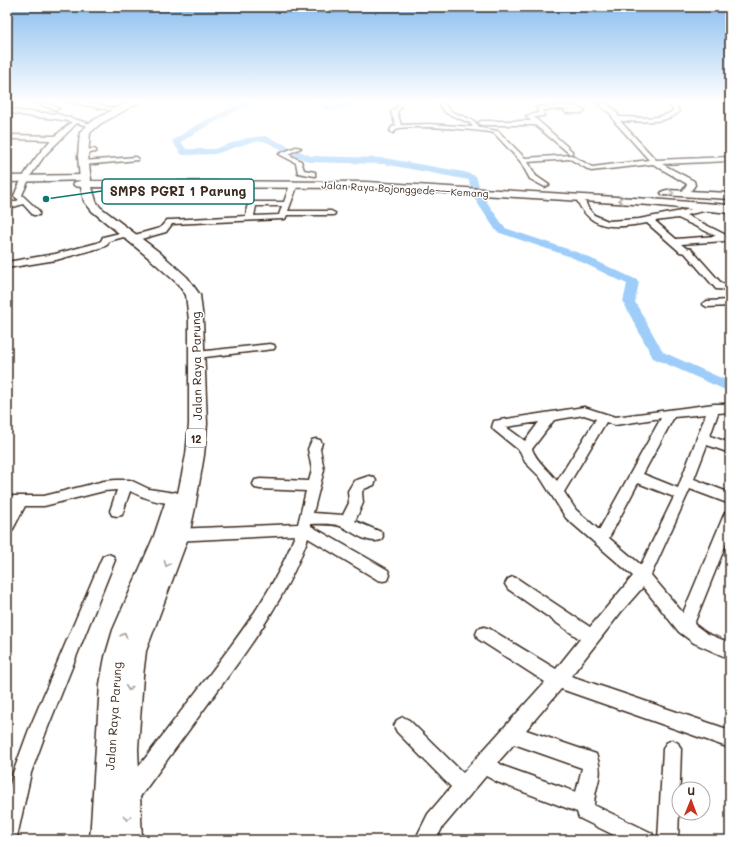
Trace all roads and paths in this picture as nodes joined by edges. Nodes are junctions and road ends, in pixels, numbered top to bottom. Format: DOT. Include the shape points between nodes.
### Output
graph roads {
  1 [pos="53,142"];
  2 [pos="78,142"];
  3 [pos="83,142"];
  4 [pos="505,142"];
  5 [pos="557,142"];
  6 [pos="636,142"];
  7 [pos="295,149"];
  8 [pos="570,152"];
  9 [pos="134,157"];
  10 [pos="730,159"];
  11 [pos="523,160"];
  12 [pos="654,162"];
  13 [pos="85,171"];
  14 [pos="117,173"];
  15 [pos="312,174"];
  16 [pos="326,174"];
  17 [pos="354,174"];
  18 [pos="401,176"];
  19 [pos="7,179"];
  20 [pos="28,179"];
  21 [pos="294,184"];
  22 [pos="545,185"];
  23 [pos="495,188"];
  24 [pos="686,192"];
  25 [pos="578,193"];
  26 [pos="730,196"];
  27 [pos="24,201"];
  28 [pos="288,204"];
  29 [pos="7,207"];
  30 [pos="705,208"];
  31 [pos="730,209"];
  32 [pos="36,213"];
  33 [pos="331,213"];
  34 [pos="679,215"];
  35 [pos="282,216"];
  36 [pos="246,220"];
  37 [pos="649,220"];
  38 [pos="233,224"];
  39 [pos="118,237"];
  40 [pos="727,239"];
  41 [pos="675,242"];
  42 [pos="54,254"];
  43 [pos="7,257"];
  44 [pos="7,265"];
  45 [pos="730,287"];
  46 [pos="730,303"];
  47 [pos="707,304"];
  48 [pos="270,346"];
  49 [pos="197,355"];
  50 [pos="714,408"];
  51 [pos="730,408"];
  52 [pos="670,413"];
  53 [pos="550,416"];
  54 [pos="603,418"];
  55 [pos="704,439"];
  56 [pos="316,443"];
  57 [pos="730,448"];
  58 [pos="526,449"];
  59 [pos="636,477"];
  60 [pos="369,481"];
  61 [pos="687,482"];
  62 [pos="260,484"];
  63 [pos="314,486"];
  64 [pos="132,487"];
  65 [pos="556,493"];
  66 [pos="682,495"];
  67 [pos="176,498"];
  68 [pos="730,499"];
  69 [pos="7,501"];
  70 [pos="21,501"];
  71 [pos="117,511"];
  72 [pos="730,517"];
  73 [pos="347,522"];
  74 [pos="305,524"];
  75 [pos="7,527"];
  76 [pos="172,535"];
  77 [pos="376,536"];
  78 [pos="601,539"];
  79 [pos="108,560"];
  80 [pos="383,575"];
  81 [pos="643,576"];
  82 [pos="513,584"];
  83 [pos="685,627"];
  84 [pos="484,634"];
  85 [pos="591,637"];
  86 [pos="730,651"];
  87 [pos="558,680"];
  88 [pos="403,726"];
  89 [pos="511,734"];
  90 [pos="729,738"];
  91 [pos="672,749"];
  92 [pos="484,764"];
  93 [pos="464,787"];
  94 [pos="127,798"];
  95 [pos="584,804"];
  96 [pos="7,838"];
  97 [pos="102,839"];
  98 [pos="127,840"];
  99 [pos="425,840"];
  100 [pos="645,840"];
  101 [pos="668,840"];
  1 -- 20 [label="street"];
  2 -- 13 [label="highway, Jalan Raya Parung / 12"];
  3 -- 13 [label="highway, Jalan Raya Parung / 12"];
  4 -- 11 [label="street"];
  5 -- 8 [label="street"];
  6 -- 12 [label="street"];
  7 -- 15 [label="street" via="282,155 299,162 300,171"];
  9 -- 13 [label="street"];
  10 -- 12 [label="street"];
  11 -- 12 [label="street" via="571,157 591,169"];
  11 -- 22 [label="street" via="533,177"];
  12 -- 24 [label="street" via="691,183"];
  13 -- 20 [label="main road"];
  13 -- 21 [label="highway, Jalan Raya Bojonggede—Kemang" via="243,185"];
  13 -- 39 [label="highway, Jalan Raya Parung / 12" via="81,196 89,209"];
  14 -- 15 [label="highway, Jalan Raya Bojonggede—Kemang"];
  15 -- 16 [label="highway, Jalan Raya Bojonggede—Kemang"];
  17 -- 18 [label="highway, Jalan Raya Bojonggede—Kemang"];
  19 -- 20 [label="main road"];
  20 -- 27 [label="street" via="18,196"];
  21 -- 23 [label="highway, Jalan Raya Bojonggede—Kemang" via="458,184"];
  21 -- 28 [label="street"];
  22 -- 23 [label="highway, Jalan Raya Bojonggede—Kemang"];
  22 -- 25 [label="highway, Jalan Raya Bojonggede—Kemang"];
  23 -- 25 [label="highway, Jalan Raya Bojonggede—Kemang"];
  25 -- 26 [label="highway, Jalan Raya Bojonggede—Kemang, one-way"];
  30 -- 25 [label="highway, Jalan Raya Bojonggede—Kemang, one-way"];
  25 -- 37 [label="street" via="588,214 607,224 619,225"];
  27 -- 29 [label="street"];
  27 -- 32 [label="street"];
  28 -- 35 [label="street"];
  28 -- 36 [label="street" via="254,204"];
  30 -- 31 [label="highway, Jalan Raya Bojonggede—Kemang"];
  30 -- 34 [label="street"];
  33 -- 35 [label="street"];
  34 -- 37 [label="street"];
  34 -- 40 [label="street"];
  35 -- 36 [label="street" via="272,223"];
  36 -- 38 [label="street"];
  36 -- 39 [label="street" via="170,222 163,230"];
  37 -- 41 [label="street"];
  39 -- 42 [label="street" via="100,245"];
  39 -- 49 [label="highway, Jalan Raya Parung / 12" via="164,263 182,280 192,295 195,306"];
  39 -- 67 [label="highway, Jalan Raya Parung / 12" via="174,282 182,290 186,302 187,420"];
  40 -- 41 [label="street"];
  41 -- 45 [label="street" via="683,250 688,251 719,287"];
  42 -- 43 [label="street"];
  42 -- 44 [label="street"];
  46 -- 47 [label="street"];
  48 -- 49 [label="street"];
  49 -- 76 [label="highway, Jalan Raya Parung / 12" via="198,424 195,456 186,508"];
  50 -- 51 [label="street"];
  50 -- 52 [label="street"];
  50 -- 55 [label="street"];
  52 -- 54 [label="street" via="616,421"];
  52 -- 59 [label="street"];
  53 -- 54 [label="street" via="582,411"];
  53 -- 58 [label="street"];
  53 -- 58 [label="street" via="498,424 498,427"];
  54 -- 65 [label="street"];
  55 -- 57 [label="street"];
  55 -- 61 [label="street"];
  56 -- 63 [label="street" via="314,449 318,470"];
  58 -- 65 [label="street" via="529,459 546,474"];
  59 -- 66 [label="street"];
  59 -- 78 [label="street"];
  60 -- 73 [label="street" via="359,485 355,491 356,503"];
  61 -- 66 [label="street"];
  61 -- 68 [label="street"];
  62 -- 63 [label="street"];
  63 -- 74 [label="street"];
  64 -- 67 [label="street" via="147,494"];
  64 -- 70 [label="street" via="104,486 44,501"];
  64 -- 71 [label="street"];
  65 -- 78 [label="street" via="571,514"];
  66 -- 81 [label="street" via="664,537"];
  67 -- 76 [label="highway, Jalan Raya Parung / 12"];
  69 -- 70 [label="street"];
  70 -- 75 [label="street"];
  72 -- 83 [label="street"];
  73 -- 74 [label="street" via="341,520"];
  73 -- 77 [label="street"];
  74 -- 76 [label="street"];
  74 -- 80 [label="street"];
  74 -- 94 [label="street" via="293,560 273,598 237,651"];
  76 -- 94 [label="highway, Jalan Raya Parung / 12, one-way" via="134,652 124,749"];
  97 -- 76 [label="highway, Jalan Raya Parung / 12, one-way" via="117,657 125,630"];
  78 -- 81 [label="street"];
  79 -- 96 [label="street" via="22,773"];
  81 -- 83 [label="street"];
  81 -- 85 [label="street"];
  82 -- 85 [label="street"];
  83 -- 86 [label="street" via="700,638"];
  84 -- 87 [label="street"];
  85 -- 87 [label="street"];
  87 -- 89 [label="street"];
  87 -- 90 [label="street"];
  88 -- 93 [label="street"];
  89 -- 92 [label="street"];
  89 -- 95 [label="street" via="589,761 591,768"];
  91 -- 101 [label="street"];
  92 -- 93 [label="street"];
  92 -- 95 [label="street" via="497,773"];
  93 -- 99 [label="street" via="435,821"];
  94 -- 98 [label="highway, Jalan Raya Parung / 12, one-way"];
  95 -- 100 [label="street" via="588,813"];
}
